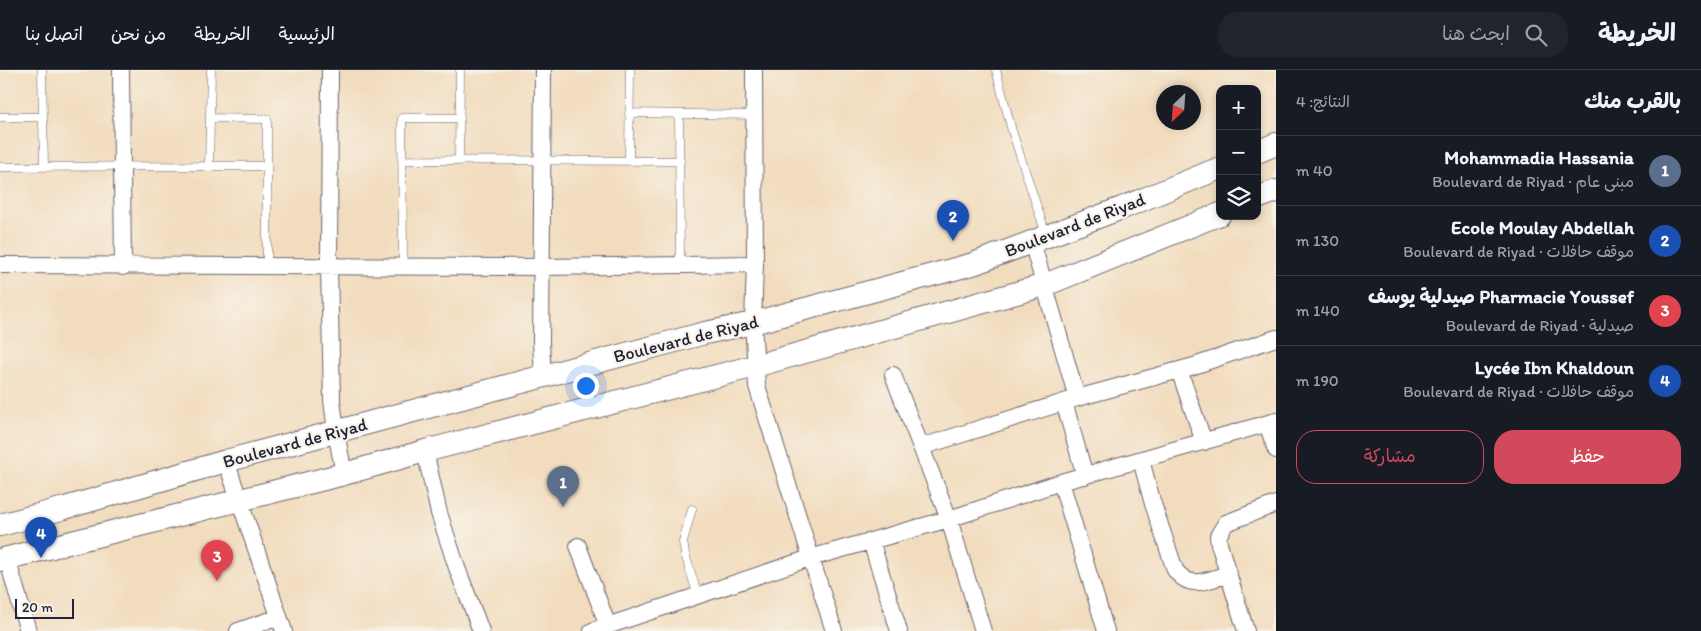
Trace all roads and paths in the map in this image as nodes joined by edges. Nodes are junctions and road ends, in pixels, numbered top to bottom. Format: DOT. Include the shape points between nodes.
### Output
graph roads {
  1 [pos="42,70"];
  2 [pos="121,70"];
  3 [pos="211,70"];
  4 [pos="330,70"];
  5 [pos="460,70"];
  6 [pos="543,70"];
  7 [pos="630,70"];
  8 [pos="754,70"];
  9 [pos="996,70"];
  10 [pos="629,114"];
  11 [pos="679,114"];
  12 [pos="754,114"];
  13 [pos="0,117"];
  14 [pos="43,117"];
  15 [pos="210,118"];
  16 [pos="460,118"];
  17 [pos="1276,144"];
  18 [pos="1261,150"];
  19 [pos="402,160"];
  20 [pos="460,161"];
  21 [pos="543,161"];
  22 [pos="629,161"];
  23 [pos="680,161"];
  24 [pos="209,166"];
  25 [pos="267,166"];
  26 [pos="0,167"];
  27 [pos="44,167"];
  28 [pos="122,167"];
  29 [pos="1216,170"];
  30 [pos="1276,191"];
  31 [pos="1261,197"];
  32 [pos="1216,216"];
  33 [pos="1040,239"];
  34 [pos="755,264"];
  35 [pos="0,265"];
  36 [pos="680,265"];
  37 [pos="267,266"];
  38 [pos="123,267"];
  39 [pos="329,267"];
  40 [pos="403,267"];
  41 [pos="542,267"];
  42 [pos="1045,284"];
  43 [pos="752,323"];
  44 [pos="1276,338"];
  45 [pos="755,366"];
  46 [pos="1179,370"];
  47 [pos="893,375"];
  48 [pos="543,376"];
  49 [pos="1070,400"];
  50 [pos="1271,422"];
  51 [pos="336,432"];
  52 [pos="1204,442"];
  53 [pos="921,447"];
  54 [pos="1276,450"];
  55 [pos="425,451"];
  56 [pos="1141,460"];
  57 [pos="226,461"];
  58 [pos="344,474"];
  59 [pos="1085,476"];
  60 [pos="1061,482"];
  61 [pos="240,500"];
  62 [pos="1276,504"];
  63 [pos="692,509"];
  64 [pos="949,519"];
  65 [pos="0,525"];
  66 [pos="871,541"];
  67 [pos="578,546"];
  68 [pos="810,558"];
  69 [pos="3,559"];
  70 [pos="1228,574"];
  71 [pos="698,596"];
  72 [pos="281,624"];
  73 [pos="608,626"];
  74 [pos="28,631"];
  75 [pos="238,631"];
  76 [pos="481,631"];
  77 [pos="592,631"];
  78 [pos="834,631"];
  79 [pos="899,631"];
  80 [pos="983,631"];
  81 [pos="1106,631"];
  82 [pos="1246,631"];
  1 -- 14 [label="lane"];
  2 -- 28 [label="street"];
  3 -- 15 [label="lane"];
  4 -- 39 [label="street"];
  5 -- 16 [label="lane"];
  6 -- 21 [label="street"];
  7 -- 10 [label="lane"];
  8 -- 12 [label="street"];
  9 -- 33 [label="lane"];
  10 -- 11 [label="lane"];
  10 -- 22 [label="lane"];
  11 -- 12 [label="lane"];
  11 -- 23 [label="lane"];
  12 -- 34 [label="street"];
  13 -- 14 [label="lane"];
  14 -- 27 [label="lane"];
  15 -- 24 [label="lane"];
  15 -- 25 [label="lane" via="267,119"];
  16 -- 19 [label="lane" via="402,118"];
  16 -- 20 [label="lane"];
  17 -- 18 [label="main road"];
  19 -- 20 [label="lane"];
  19 -- 40 [label="lane"];
  20 -- 21 [label="lane"];
  21 -- 22 [label="lane"];
  21 -- 41 [label="street"];
  22 -- 23 [label="lane"];
  23 -- 36 [label="lane"];
  24 -- 25 [label="lane"];
  24 -- 28 [label="lane"];
  25 -- 37 [label="lane"];
  26 -- 27 [label="lane"];
  27 -- 28 [label="lane"];
  28 -- 38 [label="street"];
  29 -- 33 [label="main road, Boulevard de Riyad"];
  30 -- 31 [label="main road"];
  32 -- 42 [label="main road"];
  33 -- 42 [label="street"];
  33 -- 43 [label="main road, Boulevard de Riyad" via="973,264"];
  34 -- 36 [label="street"];
  34 -- 43 [label="street"];
  35 -- 38 [label="street"];
  36 -- 41 [label="street"];
  37 -- 38 [label="street"];
  37 -- 39 [label="street"];
  39 -- 40 [label="street"];
  39 -- 51 [label="street" via="332,400"];
  40 -- 41 [label="street"];
  41 -- 48 [label="street"];
  42 -- 45 [label="main road"];
  42 -- 49 [label="street"];
  43 -- 45 [label="street"];
  43 -- 48 [label="main road, Boulevard de Riyad"];
  44 -- 46 [label="street"];
  45 -- 55 [label="main road"];
  45 -- 68 [label="street" via="757,386"];
  46 -- 49 [label="street"];
  46 -- 52 [label="street"];
  47 -- 53 [label="street"];
  48 -- 51 [label="main road, Boulevard de Riyad"];
  49 -- 53 [label="street"];
  49 -- 59 [label="street"];
  50 -- 52 [label="street"];
  50 -- 54 [label="street"];
  51 -- 57 [label="main road, Boulevard de Riyad"];
  51 -- 58 [label="street"];
  52 -- 56 [label="street"];
  53 -- 64 [label="street"];
  55 -- 58 [label="main road"];
  55 -- 76 [label="street" via="439,513"];
  56 -- 59 [label="street"];
  56 -- 70 [label="street" via="1175,570 1181,578 1195,583"];
  57 -- 61 [label="street"];
  57 -- 65 [label="main road, Boulevard de Riyad"];
  58 -- 61 [label="main road"];
  59 -- 60 [label="street"];
  60 -- 64 [label="street"];
  60 -- 81 [label="street"];
  61 -- 69 [label="main road"];
  61 -- 72 [label="street"];
  62 -- 70 [label="street" via="1226,523 1221,528 1218,544"];
  63 -- 71 [label="lane" via="683,542"];
  64 -- 66 [label="street"];
  64 -- 80 [label="street"];
  66 -- 68 [label="street"];
  66 -- 79 [label="street"];
  67 -- 73 [label="street"];
  68 -- 71 [label="street"];
  68 -- 78 [label="street"];
  69 -- 74 [label="street"];
  70 -- 82 [label="street"];
  71 -- 73 [label="street"];
  72 -- 75 [label="street"];
  73 -- 77 [label="street"];
}
